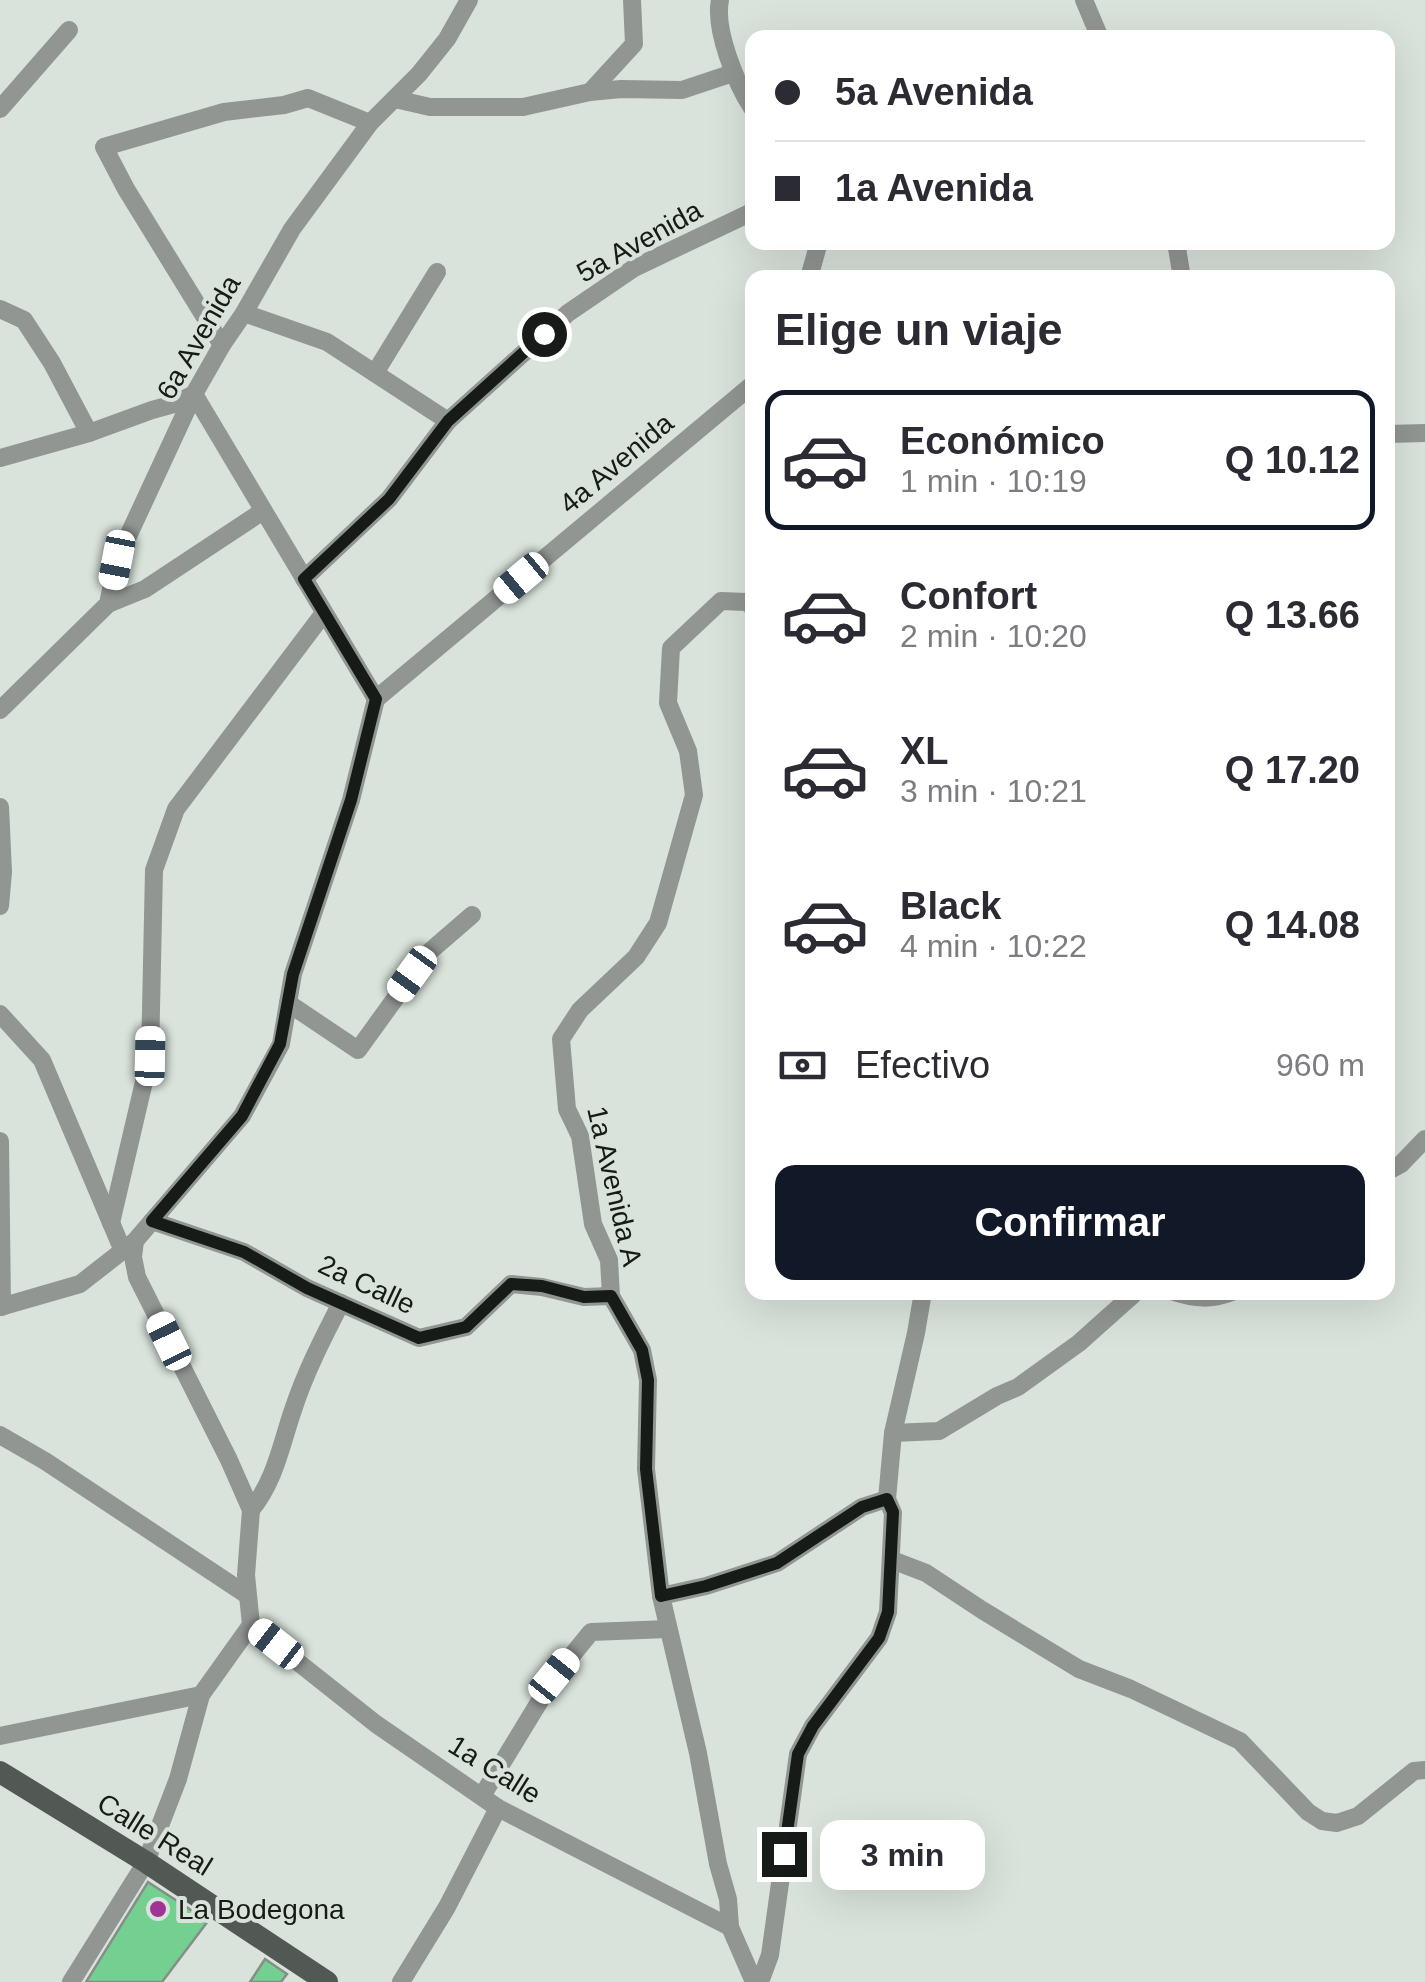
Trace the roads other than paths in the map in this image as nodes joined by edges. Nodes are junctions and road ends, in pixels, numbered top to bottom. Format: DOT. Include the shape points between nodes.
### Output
graph roads {
  1 [pos="468,0"];
  2 [pos="632,0"];
  3 [pos="720,0"];
  4 [pos="1084,0"];
  5 [pos="69,30"];
  6 [pos="1097,30"];
  7 [pos="733,73"];
  8 [pos="590,92"];
  9 [pos="745,95"];
  10 [pos="395,99"];
  11 [pos="0,109"];
  12 [pos="370,123"];
  13 [pos="745,215"];
  14 [pos="437,272"];
  15 [pos="0,309"];
  16 [pos="244,313"];
  17 [pos="222,345"];
  18 [pos="375,373"];
  19 [pos="745,391"];
  20 [pos="194,394"];
  21 [pos="448,421"];
  22 [pos="1425,432"];
  23 [pos="89,433"];
  24 [pos="1395,434"];
  25 [pos="0,458"];
  26 [pos="262,511"];
  27 [pos="304,579"];
  28 [pos="745,602"];
  29 [pos="108,604"];
  30 [pos="324,613"];
  31 [pos="376,699"];
  32 [pos="0,710"];
  33 [pos="0,807"];
  34 [pos="0,906"];
  35 [pos="472,916"];
  36 [pos="288,1003"];
  37 [pos="0,1014"];
  38 [pos="1425,1139"];
  39 [pos="0,1141"];
  40 [pos="1395,1167"];
  41 [pos="152,1221"];
  42 [pos="111,1223"];
  43 [pos="129,1246"];
  44 [pos="611,1296"];
  45 [pos="922,1300"];
  46 [pos="1127,1300"];
  47 [pos="341,1303"];
  48 [pos="1,1307"];
  49 [pos="892,1433"];
  50 [pos="0,1435"];
  51 [pos="887,1499"];
  52 [pos="251,1510"];
  53 [pos="892,1560"];
  54 [pos="248,1595"];
  55 [pos="661,1596"];
  56 [pos="250,1625"];
  57 [pos="668,1629"];
  58 [pos="201,1696"];
  59 [pos="0,1736"];
  60 [pos="1425,1770"];
  61 [pos="0,1772"];
  62 [pos="482,1796"];
  63 [pos="498,1808"];
  64 [pos="146,1862"];
  65 [pos="730,1927"];
  66 [pos="72,1982"];
  67 [pos="327,1982"];
  68 [pos="400,1982"];
  69 [pos="757,1982"];
  1 -- 10 [label="street, 6a Avenida" via="447,39"];
  2 -- 8 [label="street" via="634,44"];
  3 -- 7 [label="street" via="717,13"];
  4 -- 6 [label="street"];
  5 -- 11 [label="street"];
  7 -- 8 [label="street" via="682,90"];
  7 -- 9 [label="street"];
  8 -- 10 [label="street" via="523,107 430,107"];
  10 -- 12 [label="street, 6a Avenida"];
  12 -- 16 [label="street, 6a Avenida" via="292,229"];
  12 -- 17 [label="street" via="308,98 224,112 104,147"];
  13 -- 21 [label="street, 5a Avenida" via="634,268 568,313"];
  14 -- 18 [label="street"];
  15 -- 23 [label="street" via="24,320"];
  16 -- 17 [label="street, 6a Avenida"];
  16 -- 18 [label="street" via="328,342"];
  17 -- 20 [label="street, 6a Avenida"];
  18 -- 21 [label="street"];
  19 -- 31 [label="street, 4a Avenida"];
  20 -- 23 [label="street"];
  20 -- 26 [label="street"];
  20 -- 29 [label="street, 6a Avenida" via="117,560"];
  21 -- 27 [label="street, 5a Avenida" via="389,499"];
  22 -- 24 [label="street"];
  23 -- 25 [label="street"];
  26 -- 27 [label="street"];
  26 -- 29 [label="street" via="145,589"];
  27 -- 30 [label="street"];
  28 -- 44 [label="street, 1a Avenida A" via="722,600 671,648 668,704 688,751 694,795 658,923 561,1039 567,1109 580,1136"];
  29 -- 32 [label="street"];
  30 -- 31 [label="street"];
  30 -- 42 [label="street" via="176,809 154,870 150,1056"];
  31 -- 36 [label="street"];
  33 -- 34 [label="street"];
  35 -- 36 [label="street" via="428,952 358,1050"];
  36 -- 41 [label="street" via="280,1044 242,1116"];
  37 -- 42 [label="street" via="42,1060"];
  38 -- 40 [label="street"];
  39 -- 48 [label="street"];
  41 -- 43 [label="street"];
  41 -- 47 [label="street, 2a Calle" via="244,1252"];
  42 -- 43 [label="street"];
  43 -- 48 [label="street" via="80,1284"];
  43 -- 52 [label="street" via="137,1276"];
  44 -- 47 [label="street, 2a Calle" via="511,1284 466,1327 419,1338"];
  44 -- 55 [label="street, 1a Avenida A" via="642,1350 648,1380 646,1469"];
  45 -- 49 [label="street"];
  46 -- 49 [label="street" via="1018,1386 939,1431"];
  47 -- 52 [label="street" via="311,1362 281,1454"];
  49 -- 51 [label="street"];
  50 -- 54 [label="street"];
  51 -- 53 [label="street"];
  51 -- 55 [label="street" via="862,1507 777,1563"];
  52 -- 54 [label="street"];
  53 -- 60 [label="street" via="926,1573 1079,1669 1240,1741 1322,1821 1338,1824 1358,1816 1414,1771"];
  53 -- 69 [label="street" via="879,1638 798,1754 770,1955"];
  54 -- 56 [label="street"];
  55 -- 57 [label="street, 1a Avenida A"];
  56 -- 58 [label="street"];
  56 -- 62 [label="street, 1a Calle"];
  57 -- 62 [label="street" via="590,1632 554,1676"];
  57 -- 65 [label="street, 1a Avenida A"];
  58 -- 59 [label="street"];
  58 -- 64 [label="street"];
  61 -- 64 [label="main road, Calle Real"];
  62 -- 63 [label="street, 1a Calle"];
  63 -- 65 [label="street, 1a Calle"];
  63 -- 68 [label="street"];
  64 -- 66 [label="street"];
  64 -- 67 [label="main road, Calle Real"];
  65 -- 69 [label="street, 1a Avenida A"];
}
